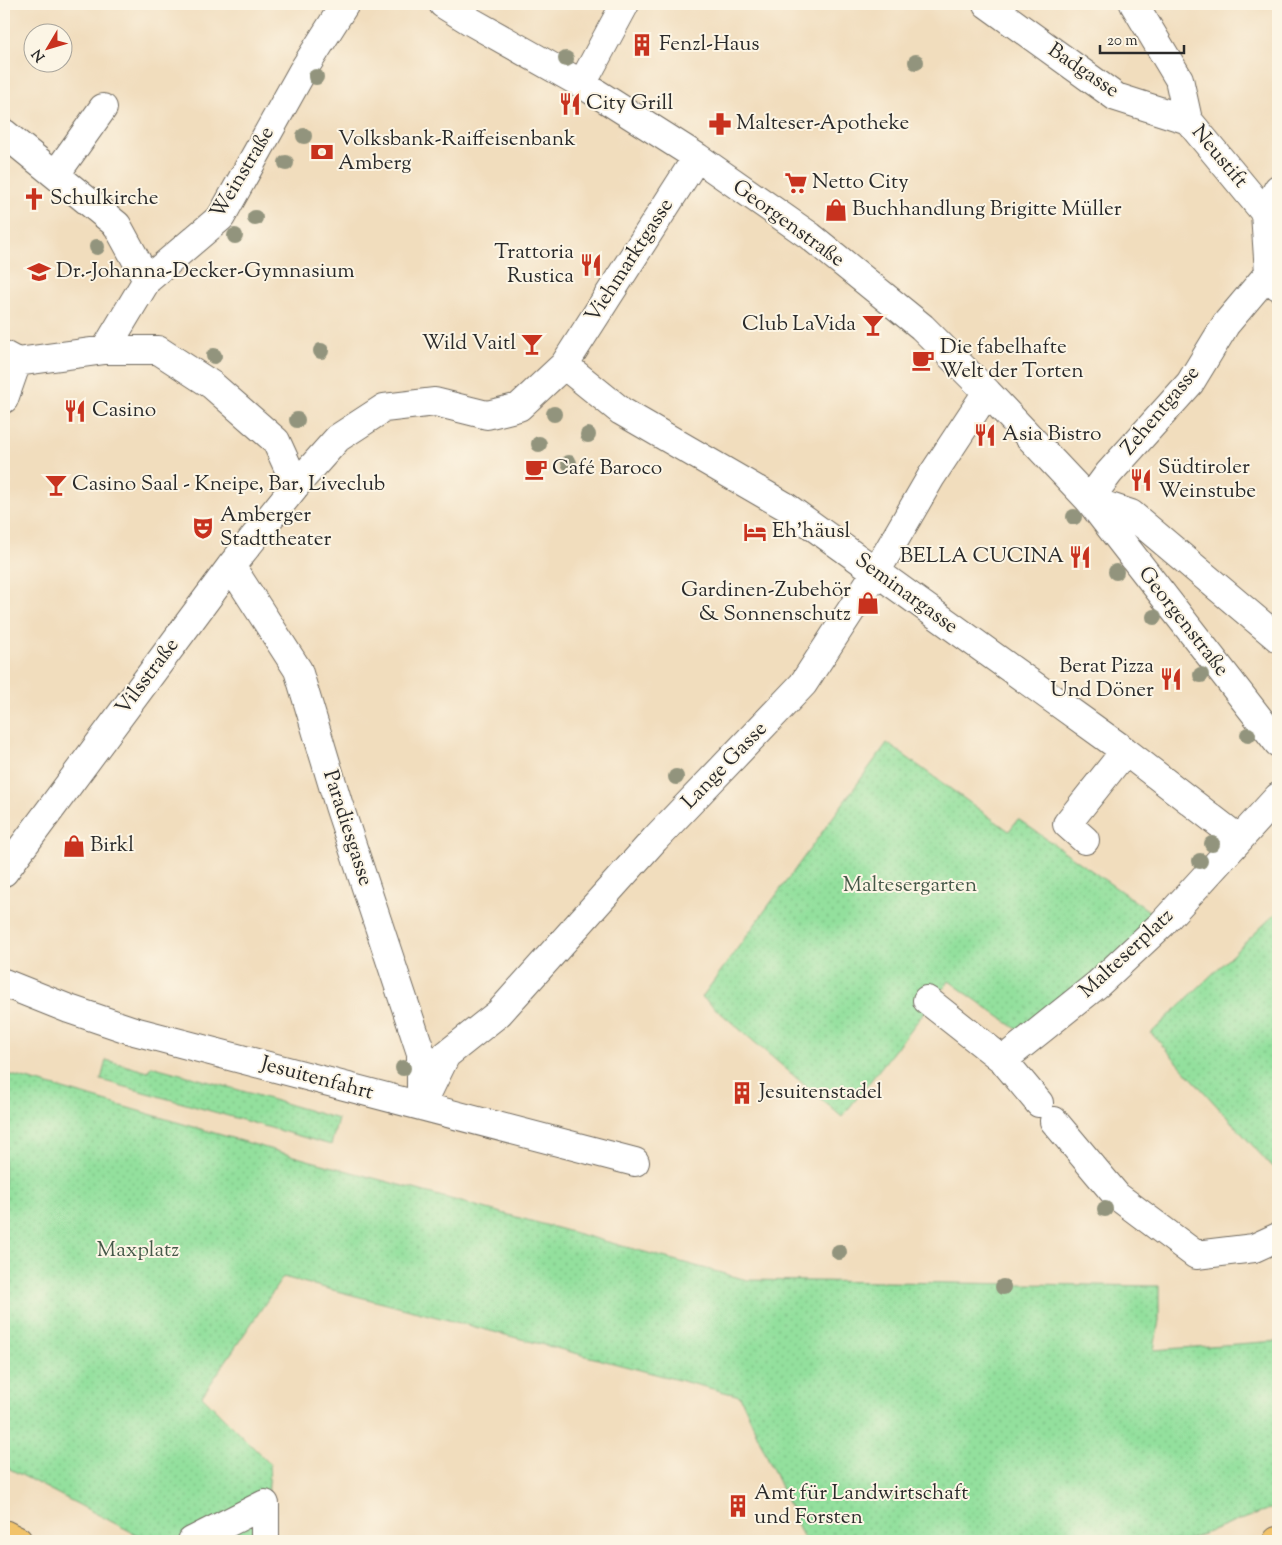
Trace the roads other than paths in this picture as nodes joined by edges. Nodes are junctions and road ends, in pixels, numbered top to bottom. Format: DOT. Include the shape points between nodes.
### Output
graph roads {
  1 [pos="345,4"];
  2 [pos="443,4"];
  3 [pos="625,4"];
  4 [pos="987,4"];
  5 [pos="1134,4"];
  6 [pos="582,84"];
  7 [pos="103,108"];
  8 [pos="1188,120"];
  9 [pos="4,133"];
  10 [pos="697,157"];
  11 [pos="56,174"];
  12 [pos="1278,189"];
  13 [pos="1265,213"];
  14 [pos="1274,279"];
  15 [pos="147,280"];
  16 [pos="105,350"];
  17 [pos="10,358"];
  18 [pos="564,365"];
  19 [pos="988,392"];
  20 [pos="4,399"];
  21 [pos="296,485"];
  22 [pos="1089,500"];
  23 [pos="231,566"];
  24 [pos="876,572"];
  25 [pos="1278,638"];
  26 [pos="1278,743"];
  27 [pos="1125,751"];
  28 [pos="1278,797"];
  29 [pos="1239,839"];
  30 [pos="1085,840"];
  31 [pos="4,872"];
  32 [pos="4,984"];
  33 [pos="928,1000"];
  34 [pos="1004,1060"];
  35 [pos="421,1106"];
  36 [pos="635,1162"];
  37 [pos="1278,1237"];
  38 [pos="4,1534"];
  39 [pos="18,1541"];
  40 [pos="192,1541"];
  41 [pos="265,1541"];
  1 -- 15 [label="street, Weinstraße" via="302,72 221,217"];
  2 -- 6 [label="street, Georgenstraße"];
  3 -- 6 [label="street"];
  4 -- 8 [label="street, Badgasse" via="1116,97"];
  5 -- 8 [label="street, Neustift" via="1180,79"];
  6 -- 10 [label="street, Georgenstraße"];
  7 -- 11 [label="street"];
  8 -- 13 [label="street, Neustift"];
  9 -- 11 [label="street"];
  10 -- 18 [label="street, Viehmarktgasse"];
  10 -- 19 [label="street, Georgenstraße" via="810,236 922,327"];
  11 -- 15 [label="street" via="118,225"];
  12 -- 13 [label="street"];
  13 -- 14 [label="street"];
  14 -- 22 [label="street, Zehentgasse" via="1226,324 1190,383 1109,473"];
  15 -- 16 [label="street, Weinstraße"];
  16 -- 17 [label="street"];
  16 -- 21 [label="street" via="158,350 212,385 276,441"];
  17 -- 20 [label="street"];
  18 -- 21 [label="street, Viehmarktgasse" via="519,406 487,415 435,402 384,408 338,438"];
  18 -- 24 [label="street, Seminargasse" via="621,411 785,506"];
  19 -- 22 [label="street, Georgenstraße"];
  19 -- 24 [label="street, Lange Gasse" via="932,477"];
  21 -- 23 [label="street, Vilsstraße"];
  22 -- 25 [label="street, Georgenstraße" via="1131,514"];
  22 -- 26 [label="street, Georgenstraße"];
  23 -- 31 [label="street, Vilsstraße"];
  23 -- 35 [label="street, Paradiesgasse" via="298,670 339,806 421,1053"];
  24 -- 27 [label="street, Seminargasse"];
  24 -- 35 [label="street, Lange Gasse" via="803,684 655,839 499,1013 446,1056"];
  27 -- 29 [label="street, Seminargasse"];
  27 -- 30 [label="street" via="1067,824"];
  28 -- 29 [label="street, Malteserplatz"];
  29 -- 34 [label="street, Malteserplatz" via="1162,924 1098,984"];
  32 -- 35 [label="street, Jesuitenfahrt" via="134,1031"];
  33 -- 34 [label="street"];
  34 -- 37 [label="street" via="1117,1196 1196,1255 1254,1248"];
  35 -- 36 [label="street, Jesuitenfahrt"];
  38 -- 39 [label="main road"];
  40 -- 41 [label="street" via="264,1504"];
}
